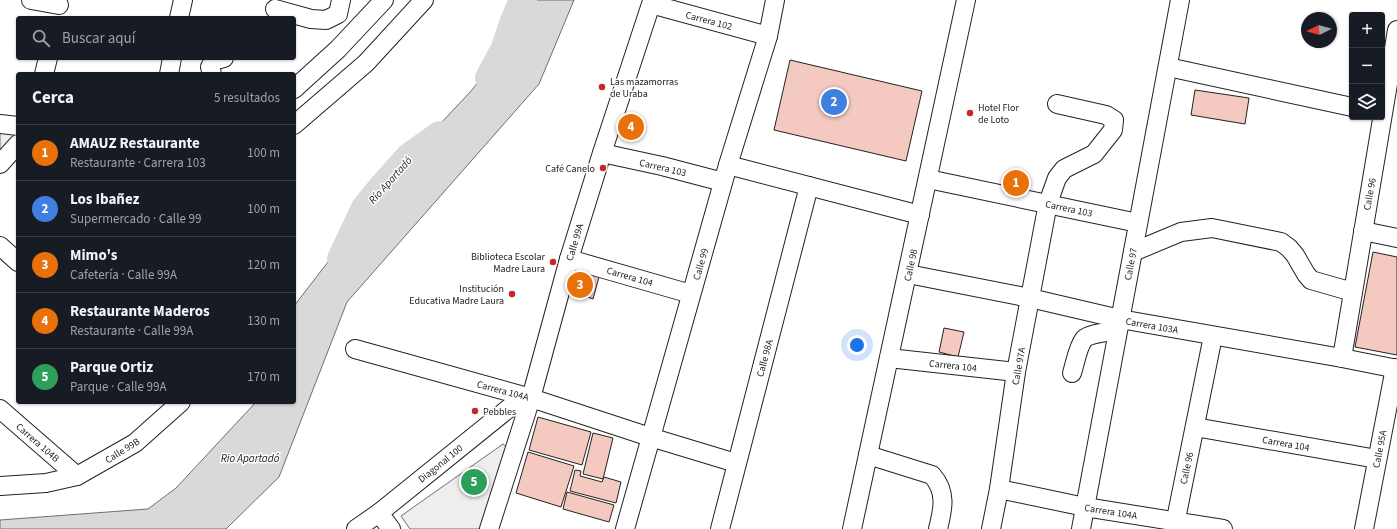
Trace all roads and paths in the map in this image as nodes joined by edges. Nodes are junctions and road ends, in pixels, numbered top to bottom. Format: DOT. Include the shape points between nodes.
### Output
graph roads {
  1 [pos="31,0"];
  2 [pos="183,0"];
  3 [pos="341,0"];
  4 [pos="384,0"];
  5 [pos="424,0"];
  6 [pos="775,0"];
  7 [pos="966,0"];
  8 [pos="1180,0"];
  9 [pos="651,4"];
  10 [pos="59,8"];
  11 [pos="275,9"];
  12 [pos="179,16"];
  13 [pos="1397,30"];
  14 [pos="768,36"];
  15 [pos="48,60"];
  16 [pos="172,60"];
  17 [pos="217,60"];
  18 [pos="1168,67"];
  19 [pos="44,72"];
  20 [pos="169,72"];
  21 [pos="211,72"];
  22 [pos="296,87"];
  23 [pos="1057,104"];
  24 [pos="1349,106"];
  25 [pos="1387,115"];
  26 [pos="296,123"];
  27 [pos="0,124"];
  28 [pos="16,126"];
  29 [pos="16,146"];
  30 [pos="602,153"];
  31 [pos="0,164"];
  32 [pos="726,173"];
  33 [pos="928,179"];
  34 [pos="809,186"];
  35 [pos="1048,204"];
  36 [pos="920,215"];
  37 [pos="1138,223"];
  38 [pos="1363,231"];
  39 [pos="1397,238"];
  40 [pos="0,246"];
  41 [pos="1133,252"];
  42 [pos="569,259"];
  43 [pos="16,260"];
  44 [pos="908,274"];
  45 [pos="1353,292"];
  46 [pos="691,294"];
  47 [pos="1030,298"];
  48 [pos="1119,324"];
  49 [pos="1213,336"];
  50 [pos="355,350"];
  51 [pos="889,358"];
  52 [pos="1342,358"];
  53 [pos="1396,368"];
  54 [pos="1016,372"];
  55 [pos="1072,373"];
  56 [pos="527,397"];
  57 [pos="178,404"];
  58 [pos="0,409"];
  59 [pos="1195,427"];
  60 [pos="650,437"];
  61 [pos="868,455"];
  62 [pos="1377,459"];
  63 [pos="736,463"];
  64 [pos="77,476"];
  65 [pos="0,486"];
  66 [pos="999,489"];
  67 [pos="1085,508"];
  68 [pos="379,513"];
  69 [pos="1175,525"];
  70 [pos="356,529"];
  71 [pos="391,529"];
  72 [pos="490,529"];
  73 [pos="624,529"];
  74 [pos="720,529"];
  75 [pos="852,529"];
  76 [pos="938,529"];
  77 [pos="991,529"];
  78 [pos="1081,529"];
  79 [pos="1223,529"];
  80 [pos="1364,529"];
  1 -- 10 [label="street"];
  2 -- 12 [label="street"];
  3 -- 11 [label="street" via="338,14 326,20 311,19"];
  4 -- 22 [label="street" via="338,49"];
  5 -- 26 [label="street" via="366,63"];
  6 -- 14 [label="street, Calle 99"];
  7 -- 33 [label="street, Calle 98"];
  8 -- 18 [label="street, Calle 97"];
  9 -- 14 [label="street, Carrera 102"];
  9 -- 30 [label="street, Calle 99A"];
  13 -- 25 [label="street, Calle 96"];
  14 -- 32 [label="street, Calle 99"];
  15 -- 19 [label="street"];
  16 -- 20 [label="street"];
  17 -- 21 [label="street" via="210,67"];
  18 -- 24 [label="street"];
  18 -- 37 [label="street, Calle 97"];
  23 -- 35 [label="street, Calle 97A" via="1106,115 1114,120 1113,130 1094,154 1064,168 1057,178"];
  25 -- 38 [label="street, Calle 96"];
  27 -- 28 [label="street"];
  29 -- 31 [label="street"];
  30 -- 32 [label="street, Carrera 103" via="662,166"];
  30 -- 42 [label="street, Calle 99A"];
  32 -- 34 [label="street, Carrera 103"];
  32 -- 46 [label="street, Calle 99"];
  33 -- 35 [label="street, Carrera 103"];
  33 -- 36 [label="street, Calle 98"];
  34 -- 36 [label="street, Carrera 103"];
  34 -- 63 [label="street, Calle 98A"];
  35 -- 37 [label="street, Carrera 103"];
  35 -- 47 [label="street, Calle 97A"];
  36 -- 44 [label="street, Calle 98"];
  37 -- 41 [label="street, Calle 97"];
  38 -- 39 [label="street"];
  38 -- 45 [label="street, Calle 96"];
  40 -- 43 [label="street"];
  41 -- 45 [label="street" via="1181,232 1212,228 1281,242 1295,255 1311,280"];
  41 -- 48 [label="street, Calle 97"];
  42 -- 46 [label="street, Carrera 104"];
  42 -- 56 [label="street, Calle 99A"];
  44 -- 47 [label="street, Carrera 103A"];
  44 -- 51 [label="street, Calle 98"];
  45 -- 52 [label="street, Calle 96"];
  46 -- 60 [label="street, Calle 99"];
  47 -- 48 [label="street, Carrera 103A"];
  47 -- 54 [label="street, Calle 97A"];
  48 -- 49 [label="street, Carrera 103A"];
  48 -- 55 [label="street" via="1084,339"];
  48 -- 67 [label="street, Calle 97"];
  49 -- 52 [label="street, Carrera 103A"];
  49 -- 59 [label="street, Calle 96"];
  50 -- 56 [label="street, Carrera 104A"];
  51 -- 54 [label="street, Carrera 104"];
  51 -- 61 [label="street, Calle 98"];
  52 -- 53 [label="street, Carrera 103A"];
  53 -- 62 [label="street, Calle 95A"];
  54 -- 66 [label="street, Calle 97A"];
  56 -- 60 [label="street, Carrera 104A"];
  56 -- 68 [label="street, Diagonal 100"];
  56 -- 72 [label="street, Calle 99A"];
  57 -- 64 [label="street, Calle 99B" via="135,443"];
  58 -- 64 [label="street, Carrera 104B"];
  59 -- 62 [label="street, Carrera 104"];
  59 -- 69 [label="street, Calle 96"];
  60 -- 63 [label="street, Carrera 104A"];
  60 -- 73 [label="street, Calle 99"];
  61 -- 75 [label="street, Calle 98"];
  61 -- 76 [label="street" via="932,476 939,483 942,492 942,512"];
  62 -- 80 [label="street, Calle 95A"];
  63 -- 74 [label="street, Calle 98A"];
  64 -- 65 [label="street, Calle 99B" via="46,483"];
  66 -- 67 [label="street, Carrera 104A"];
  66 -- 77 [label="street, Calle 97A"];
  67 -- 69 [label="street, Carrera 104A"];
  67 -- 78 [label="street, Calle 97"];
  68 -- 70 [label="street, Diagonal 100"];
  68 -- 71 [label="street"];
  69 -- 79 [label="street, Carrera 104A"];
}
